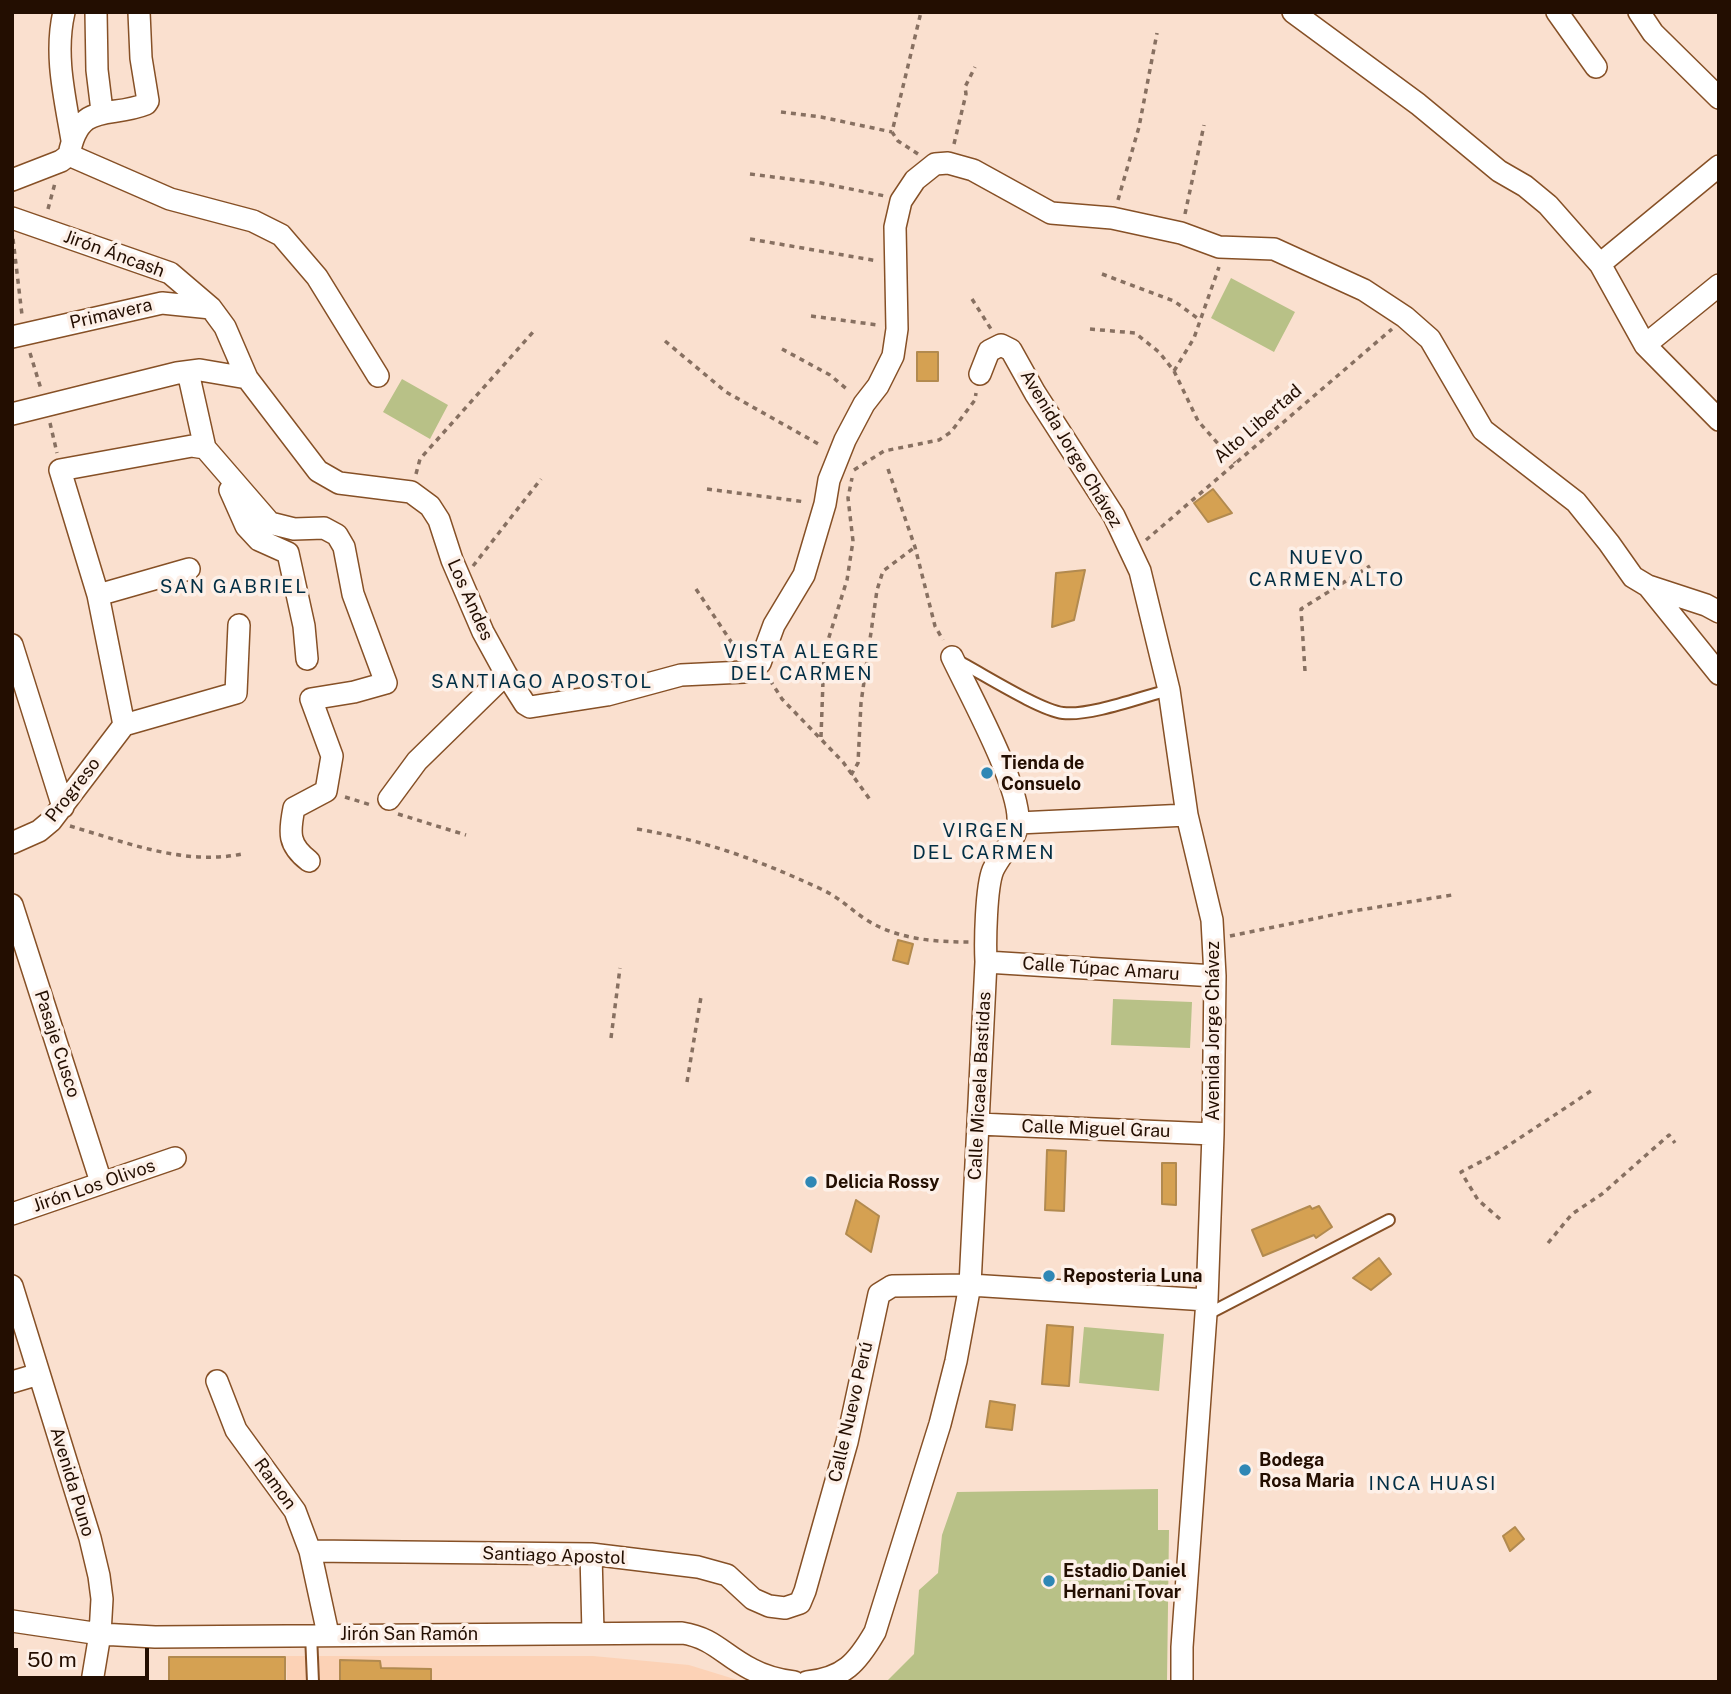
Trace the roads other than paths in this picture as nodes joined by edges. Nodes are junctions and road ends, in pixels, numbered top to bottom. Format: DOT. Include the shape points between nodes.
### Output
graph roads {
  1 [pos="65,12"];
  2 [pos="96,12"];
  3 [pos="139,12"];
  4 [pos="1293,12"];
  5 [pos="1557,12"];
  6 [pos="1639,12"];
  7 [pos="1596,67"];
  8 [pos="1719,97"];
  9 [pos="102,111"];
  10 [pos="67,152"];
  11 [pos="1719,166"];
  12 [pos="12,180"];
  13 [pos="12,218"];
  14 [pos="1600,264"];
  15 [pos="1719,285"];
  16 [pos="211,308"];
  17 [pos="12,337"];
  18 [pos="1645,345"];
  19 [pos="188,372"];
  20 [pos="980,374"];
  21 [pos="378,376"];
  22 [pos="247,378"];
  23 [pos="12,414"];
  24 [pos="1719,420"];
  25 [pos="212,455"];
  26 [pos="189,569"];
  27 [pos="1648,586"];
  28 [pos="98,595"];
  29 [pos="1719,612"];
  30 [pos="239,625"];
  31 [pos="12,645"];
  32 [pos="952,657"];
  33 [pos="306,659"];
  34 [pos="506,674"];
  35 [pos="1719,674"];
  36 [pos="1169,690"];
  37 [pos="124,724"];
  38 [pos="389,799"];
  39 [pos="57,814"];
  40 [pos="1187,815"];
  41 [pos="1018,823"];
  42 [pos="12,843"];
  43 [pos="309,861"];
  44 [pos="12,905"];
  45 [pos="986,952"];
  46 [pos="1215,976"];
  47 [pos="978,1124"];
  48 [pos="1213,1135"];
  49 [pos="175,1158"];
  50 [pos="101,1182"];
  51 [pos="12,1214"];
  52 [pos="1389,1220"];
  53 [pos="970,1285"];
  54 [pos="13,1290"];
  55 [pos="1207,1308"];
  56 [pos="12,1367"];
  57 [pos="36,1375"];
  58 [pos="217,1381"];
  59 [pos="12,1382"];
  60 [pos="310,1551"];
  61 [pos="591,1554"];
  62 [pos="785,1608"];
  63 [pos="12,1621"];
  64 [pos="593,1633"];
  65 [pos="100,1634"];
  66 [pos="320,1634"];
  67 [pos="92,1682"];
  68 [pos="313,1682"];
  69 [pos="794,1682"];
  70 [pos="807,1682"];
  71 [pos="1182,1682"];
  1 -- 10 [label="street" via="60,69"];
  2 -- 9 [label="street"];
  3 -- 9 [label="street" via="148,101"];
  4 -- 14 [label="street" via="1418,104 1499,171 1525,186"];
  5 -- 7 [label="street"];
  6 -- 8 [label="street" via="1653,33"];
  9 -- 10 [label="street" via="82,123"];
  10 -- 12 [label="street"];
  10 -- 21 [label="street" via="170,199 253,221 281,235 317,277"];
  11 -- 14 [label="street"];
  13 -- 16 [label="street, Jirón Áncash" via="170,273"];
  14 -- 18 [label="street"];
  15 -- 18 [label="street"];
  16 -- 17 [label="street, Primavera" via="162,303"];
  16 -- 22 [label="street, Jirón Áncash" via="225,327"];
  18 -- 24 [label="street"];
  19 -- 22 [label="street"];
  19 -- 23 [label="street"];
  19 -- 25 [label="street"];
  20 -- 36 [label="street, Avenida Jorge Chávez" via="989,351 1002,345 1011,349 1114,516 1140,571"];
  22 -- 34 [label="street, Los Andes" via="318,471 339,483 411,492 430,506 471,608"];
  25 -- 28 [label="street" via="192,446 60,470"];
  25 -- 33 [label="street" via="246,526 265,544 288,553 304,626"];
  25 -- 43 [label="street" via="270,523 331,530 337,535 386,683 311,699 332,756 326,791 293,808 289,831 297,852"];
  26 -- 28 [label="street"];
  27 -- 29 [label="street"];
  27 -- 34 [label="street, Los Andes" via="1633,577 1576,502 1483,430 1430,339 1364,290 1274,249 1219,247 1181,233 1112,218 1051,213 974,170 935,163 915,180 901,201 895,227 897,329 893,356 863,404 846,463 829,480 804,575 752,668 681,675 538,708 525,704"];
  27 -- 35 [label="street"];
  28 -- 37 [label="street"];
  30 -- 37 [label="street" via="236,693"];
  31 -- 39 [label="street"];
  32 -- 36 [label="lane" via="1062,713"];
  32 -- 41 [label="street" via="1003,764"];
  34 -- 38 [label="street" via="417,761"];
  36 -- 40 [label="street, Avenida Jorge Chávez"];
  37 -- 39 [label="street, Progreso"];
  39 -- 42 [label="street, Progreso" via="39,831"];
  40 -- 41 [label="street"];
  40 -- 46 [label="street, Avenida Jorge Chávez" via="1207,892"];
  41 -- 45 [label="street, Calle Micaela Bastidas" via="991,873"];
  44 -- 50 [label="street, Pasaje Cusco"];
  45 -- 46 [label="street, Calle Túpac Amaru"];
  45 -- 47 [label="street, Calle Micaela Bastidas"];
  46 -- 48 [label="street, Avenida Jorge Chávez"];
  47 -- 48 [label="street, Calle Miguel Grau"];
  47 -- 53 [label="street, Calle Micaela Bastidas"];
  48 -- 55 [label="street, Avenida Jorge Chávez"];
  49 -- 50 [label="street, Jirón Los Olivos"];
  50 -- 51 [label="street, Jirón Los Olivos"];
  52 -- 55 [label="lane"];
  53 -- 55 [label="street, Calle Nuevo Perú"];
  53 -- 62 [label="street, Calle Nuevo Perú" via="892,1286 879,1294 847,1443 805,1591 800,1603"];
  53 -- 70 [label="street, Calle Micaela Bastidas" via="940,1424 875,1632 860,1657 840,1674"];
  54 -- 57 [label="street, Avenida Puno"];
  55 -- 71 [label="street, Avenida Jorge Chávez"];
  56 -- 57 [label="lane"];
  57 -- 59 [label="street"];
  57 -- 65 [label="street, Avenida Puno" via="90,1538 102,1600"];
  58 -- 60 [label="street, Ramon" via="236,1430 295,1511"];
  60 -- 61 [label="street, Santiago Apostol"];
  60 -- 66 [label="street, Ramon"];
  61 -- 62 [label="street, Santiago Apostol" via="713,1570 727,1575 753,1599"];
  61 -- 64 [label="street"];
  63 -- 65 [label="street, Jirón San Ramón"];
  64 -- 66 [label="street, Jirón San Ramón"];
  64 -- 69 [label="street, Jirón San Ramón" via="702,1636 751,1669"];
  65 -- 66 [label="street, Jirón San Ramón"];
  65 -- 67 [label="street, Avenida Puno"];
  66 -- 68 [label="lane"];
}
